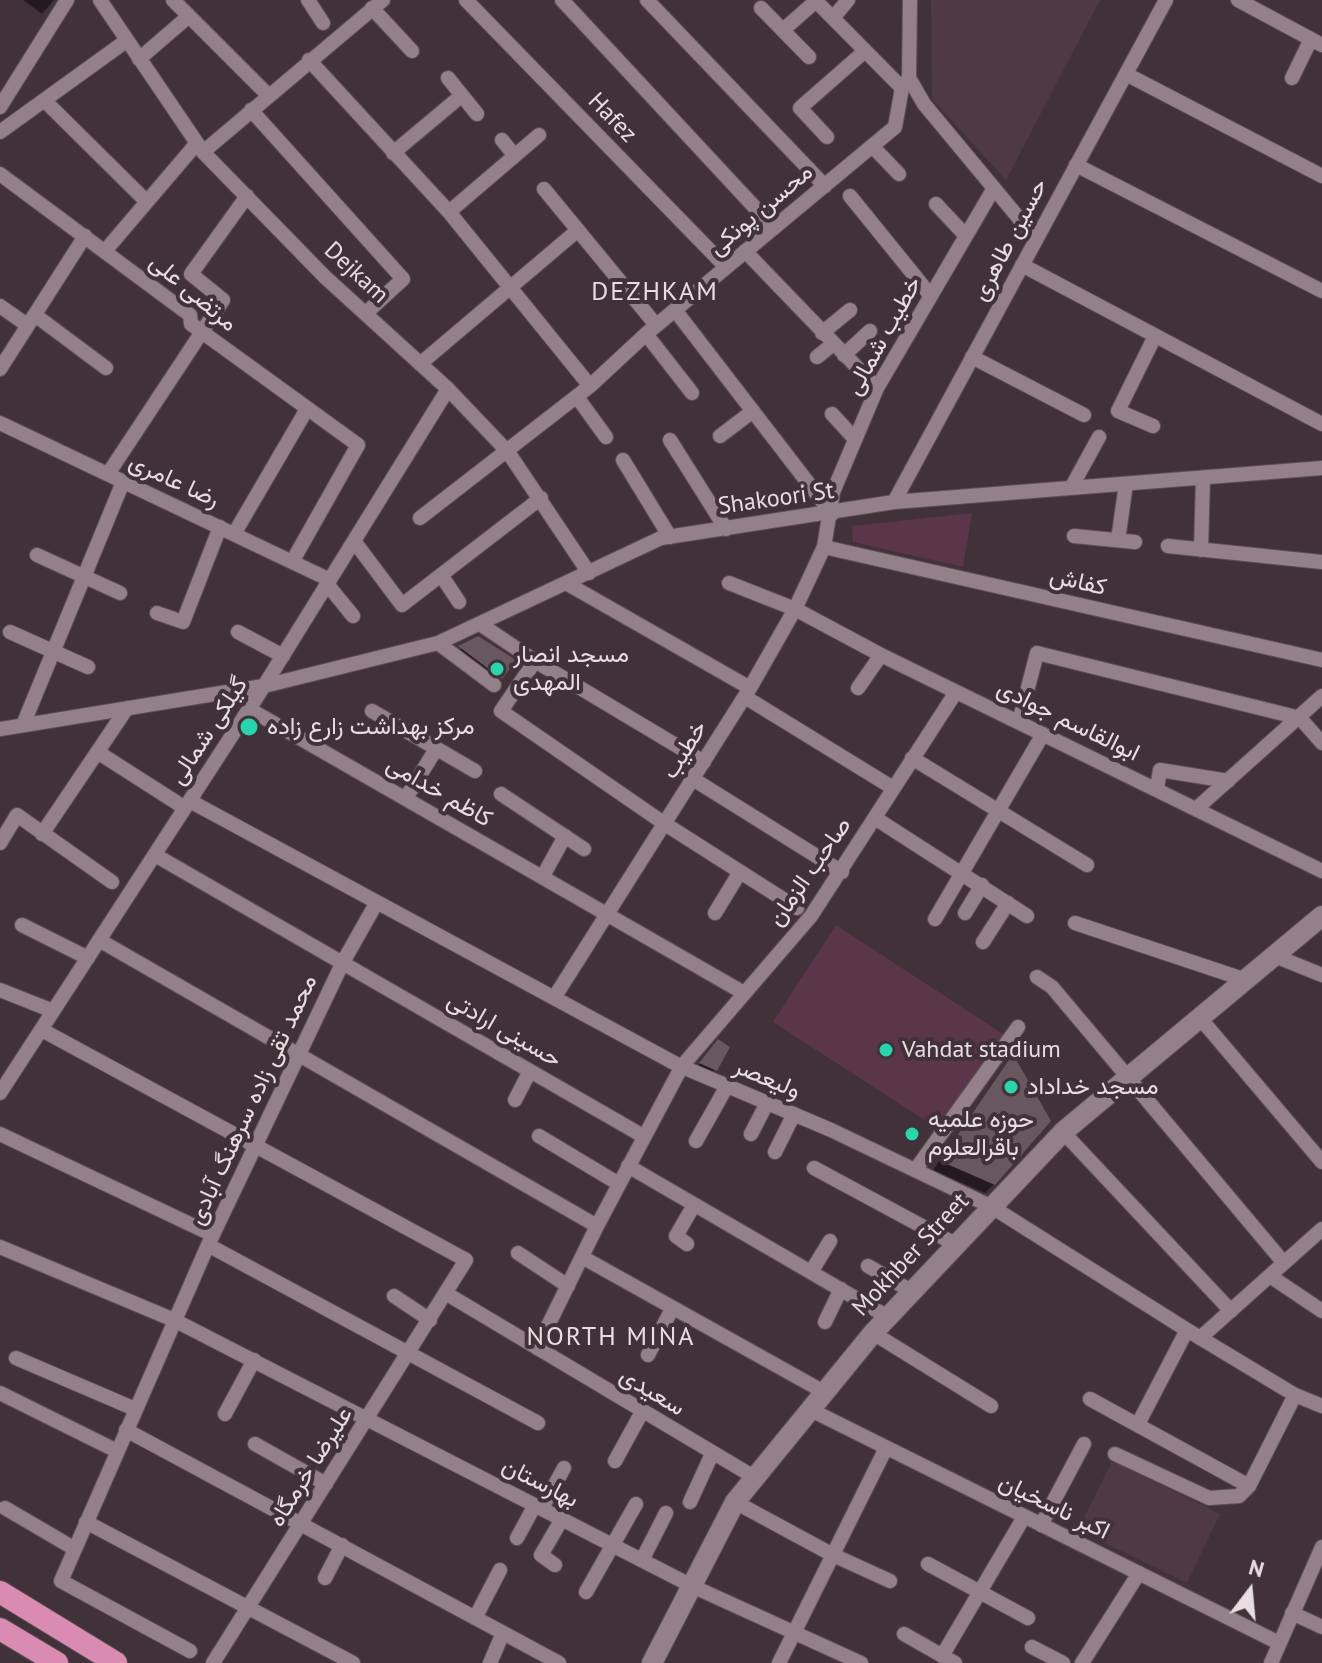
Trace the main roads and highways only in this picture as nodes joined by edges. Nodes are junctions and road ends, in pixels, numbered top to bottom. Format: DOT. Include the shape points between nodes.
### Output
graph roads {
  1 [pos="1322,916"];
  2 [pos="0,1592"];
  3 [pos="0,1629"];
  4 [pos="57,1663"];
  5 [pos="116,1663"];
  6 [pos="652,1663"];
  1 -- 6 [label="main road, Mokhber Street" via="1063,1132 873,1333 735,1502"];
  2 -- 5 [label="highway"];
  3 -- 4 [label="highway"];
}
